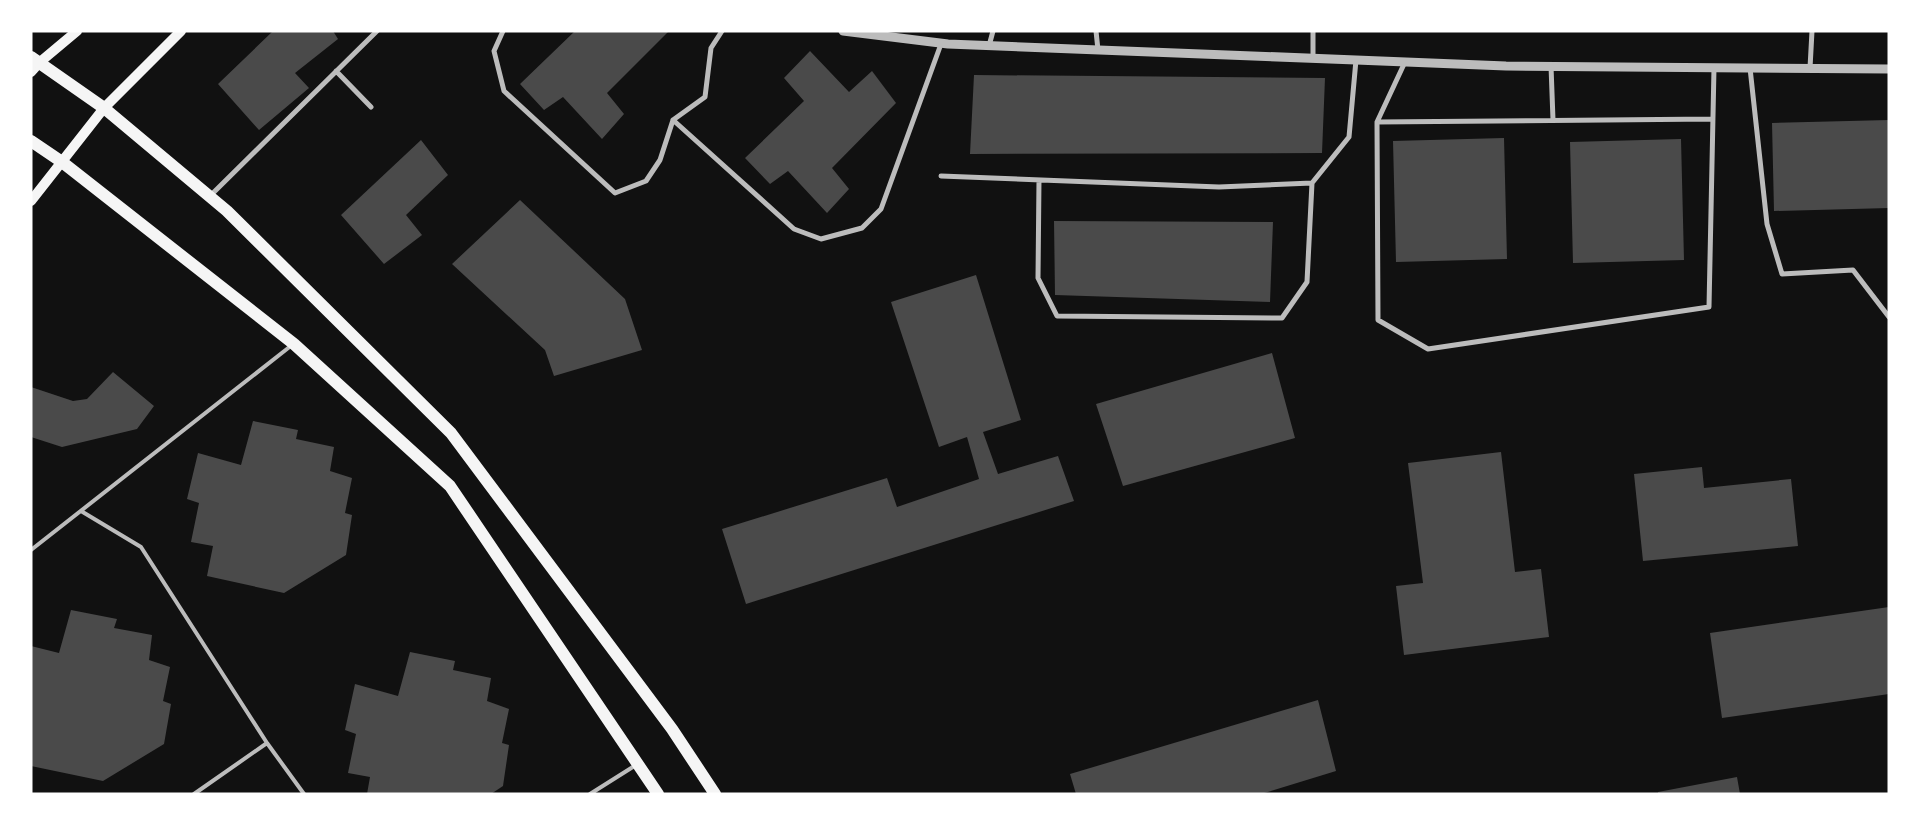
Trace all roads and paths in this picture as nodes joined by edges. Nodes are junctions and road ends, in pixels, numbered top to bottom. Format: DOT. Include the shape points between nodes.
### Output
graph roads {
  1 [pos="77,31"];
  2 [pos="181,31"];
  3 [pos="377,31"];
  4 [pos="503,31"];
  5 [pos="722,31"];
  6 [pos="844,31"];
  7 [pos="993,31"];
  8 [pos="1096,31"];
  9 [pos="1313,31"];
  10 [pos="1812,31"];
  11 [pos="941,44"];
  12 [pos="989,46"];
  13 [pos="1098,51"];
  14 [pos="1313,58"];
  15 [pos="36,59"];
  16 [pos="1356,60"];
  17 [pos="1405,62"];
  18 [pos="1551,66"];
  19 [pos="1714,68"];
  20 [pos="1750,68"];
  21 [pos="1810,68"];
  22 [pos="1889,69"];
  23 [pos="336,71"];
  24 [pos="31,72"];
  25 [pos="371,107"];
  26 [pos="104,108"];
  27 [pos="1713,119"];
  28 [pos="674,120"];
  29 [pos="1553,120"];
  30 [pos="1377,122"];
  31 [pos="31,141"];
  32 [pos="62,162"];
  33 [pos="941,176"];
  34 [pos="1039,180"];
  35 [pos="1312,183"];
  36 [pos="210,196"];
  37 [pos="31,201"];
  38 [pos="1889,317"];
  39 [pos="294,344"];
  40 [pos="81,511"];
  41 [pos="31,550"];
  42 [pos="267,743"];
  43 [pos="638,763"];
  44 [pos="194,794"];
  45 [pos="304,794"];
  46 [pos="590,794"];
  47 [pos="658,794"];
  48 [pos="715,794"];
  1 -- 15 [label="main road"];
  2 -- 26 [label="main road"];
  3 -- 23 [label="street"];
  4 -- 28 [label="street" via="494,52 504,91 616,193 646,181 660,160"];
  5 -- 28 [label="street" via="711,48 705,97"];
  6 -- 11 [label="street"];
  7 -- 12 [label="street"];
  8 -- 13 [label="street"];
  9 -- 14 [label="street"];
  10 -- 21 [label="street"];
  11 -- 12 [label="street"];
  11 -- 28 [label="street" via="881,209 862,228 821,239 794,229"];
  12 -- 13 [label="street"];
  13 -- 14 [label="street"];
  14 -- 16 [label="street"];
  15 -- 24 [label="main road"];
  15 -- 26 [label="main road"];
  16 -- 17 [label="street"];
  16 -- 35 [label="street" via="1349,137"];
  17 -- 18 [label="street"];
  17 -- 30 [label="street"];
  18 -- 19 [label="street"];
  18 -- 29 [label="street"];
  19 -- 20 [label="street"];
  19 -- 27 [label="street"];
  20 -- 21 [label="street"];
  20 -- 38 [label="street" via="1767,224 1782,274 1853,270"];
  21 -- 22 [label="street"];
  23 -- 25 [label="street"];
  23 -- 36 [label="street"];
  26 -- 32 [label="main road"];
  26 -- 36 [label="main road"];
  27 -- 29 [label="street"];
  27 -- 30 [label="street" via="1709,307 1428,349 1378,320"];
  29 -- 30 [label="street"];
  31 -- 32 [label="main road"];
  32 -- 37 [label="main road"];
  32 -- 39 [label="main road"];
  33 -- 34 [label="street"];
  34 -- 35 [label="street" via="1219,187"];
  34 -- 35 [label="street" via="1038,278 1057,316 1282,318 1307,282"];
  36 -- 48 [label="main road" via="451,433 672,729"];
  39 -- 40 [label="lane"];
  39 -- 43 [label="main road" via="450,486"];
  40 -- 41 [label="lane"];
  40 -- 42 [label="lane" via="141,547"];
  42 -- 44 [label="lane"];
  42 -- 45 [label="lane"];
  43 -- 46 [label="lane"];
  43 -- 47 [label="main road"];
}
